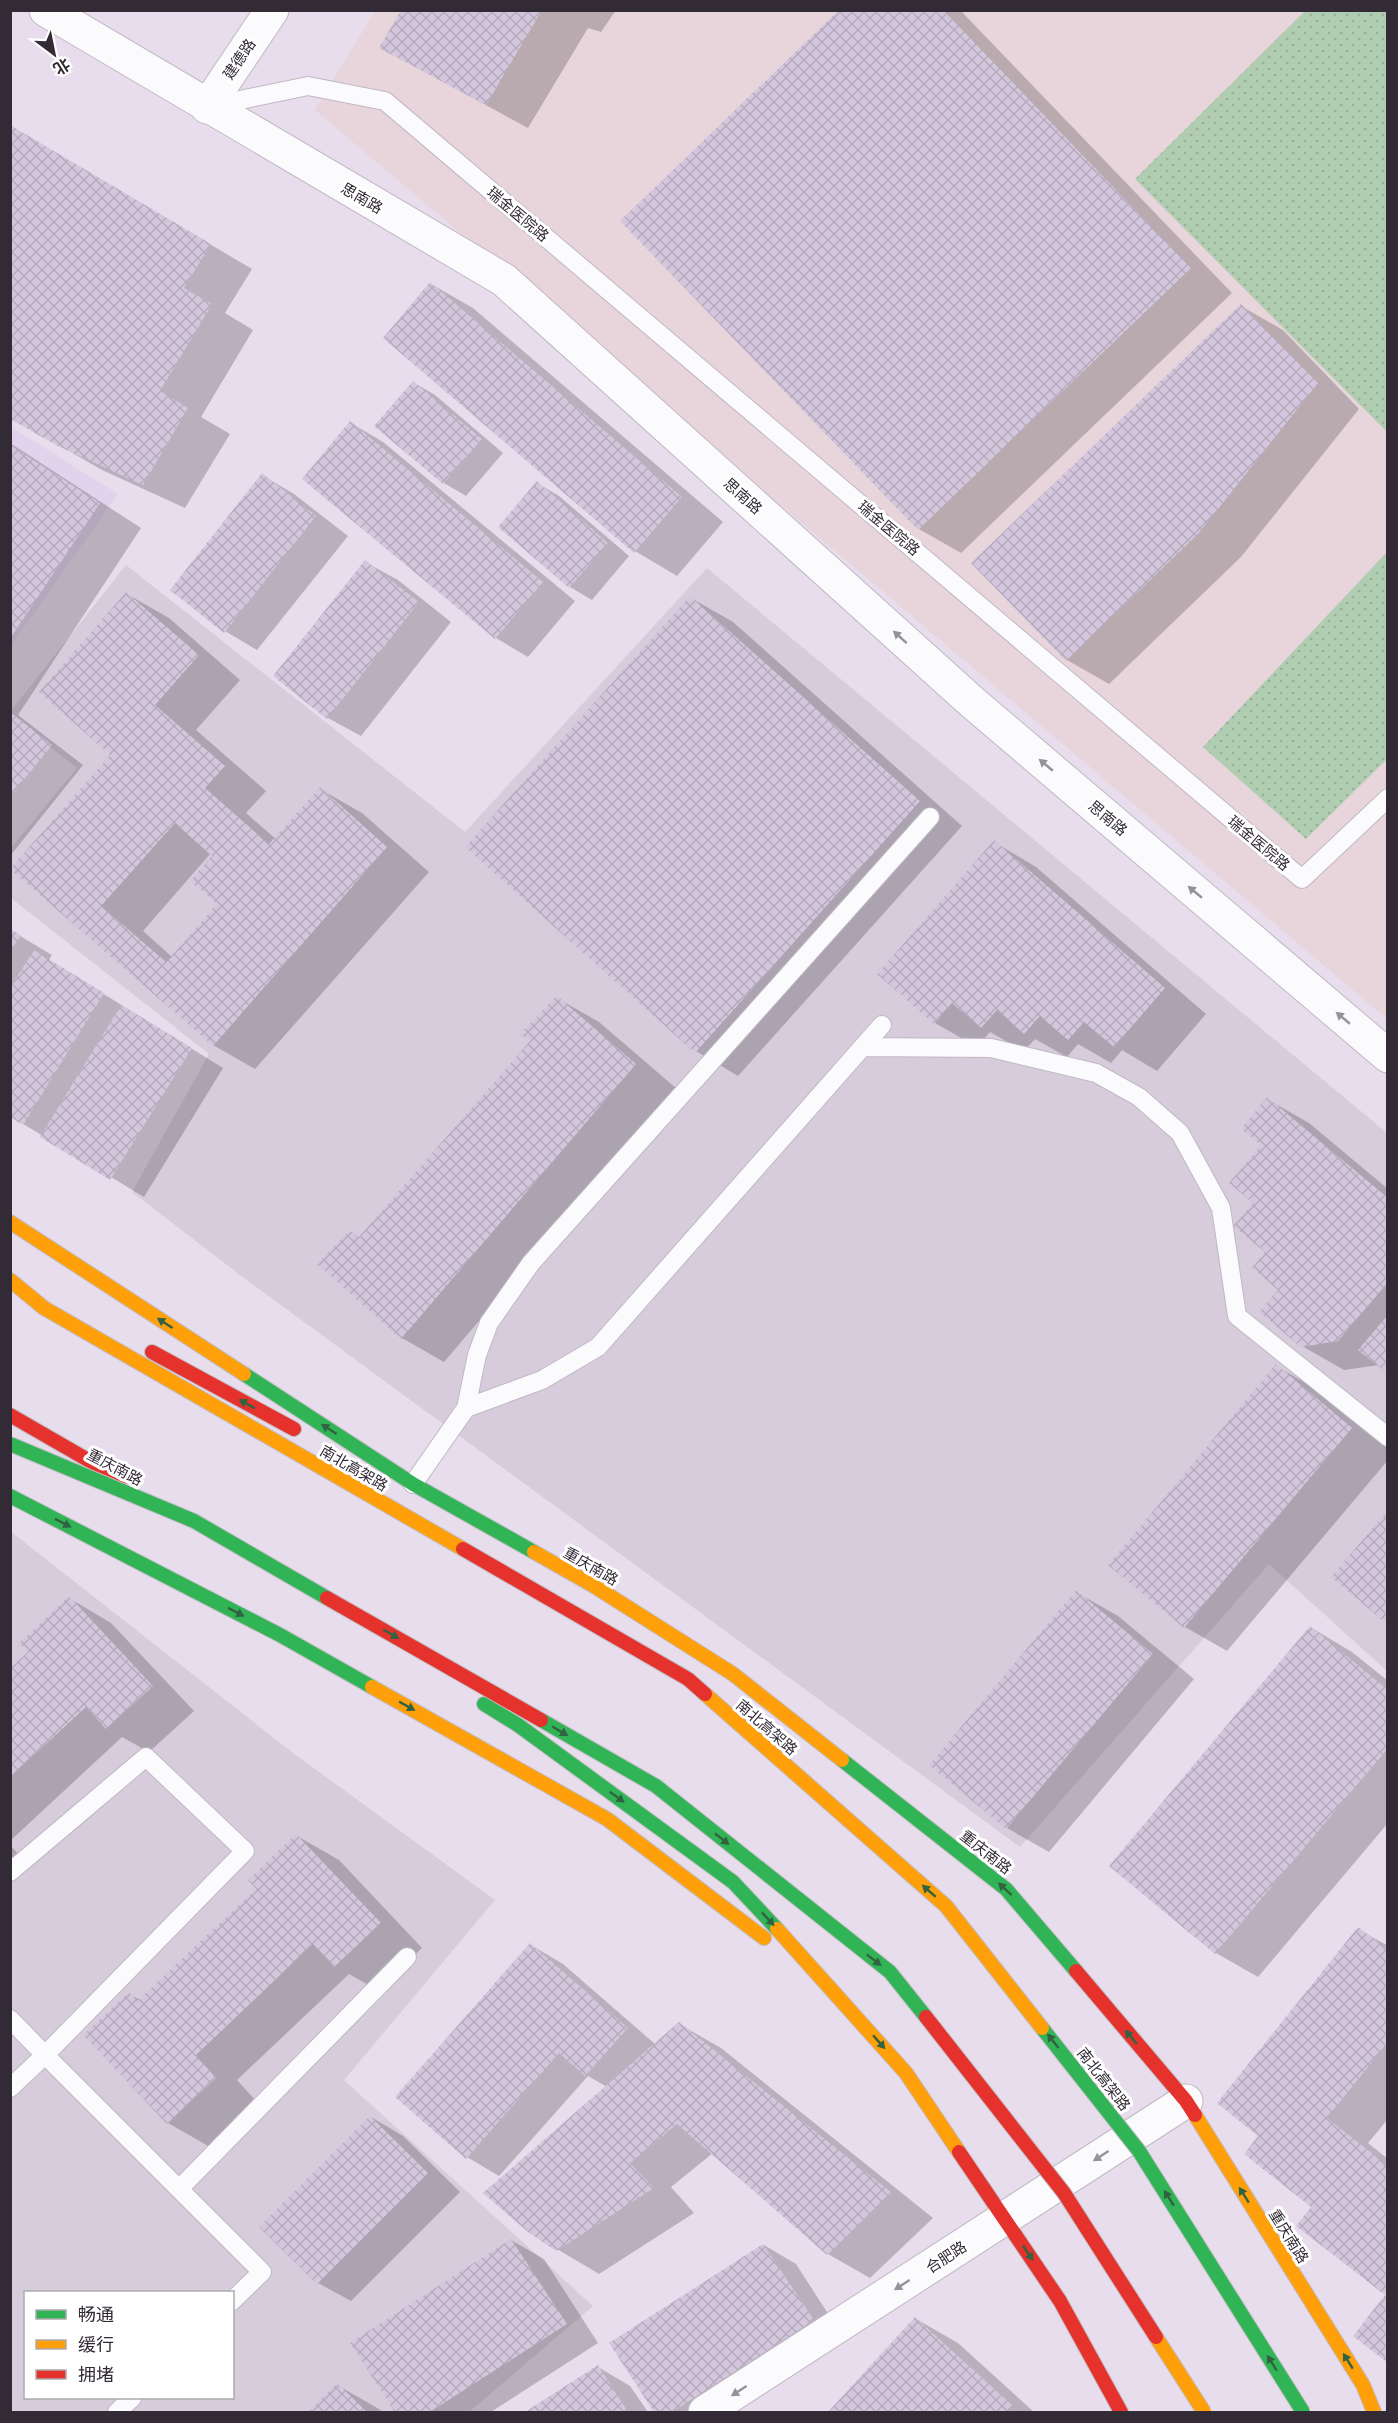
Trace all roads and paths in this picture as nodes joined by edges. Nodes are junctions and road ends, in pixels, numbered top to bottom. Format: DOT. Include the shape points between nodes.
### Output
graph roads {
  1 [pos="46,10"];
  2 [pos="272,10"];
  3 [pos="207,107"];
  4 [pos="1388,798"];
  5 [pos="930,817"];
  6 [pos="882,1025"];
  7 [pos="862,1047"];
  8 [pos="1388,1056"];
  9 [pos="10,1222"];
  10 [pos="10,1275"];
  11 [pos="10,1280"];
  12 [pos="10,1290"];
  13 [pos="44,1308"];
  14 [pos="105,1326"];
  15 [pos="137,1344"];
  16 [pos="466,1408"];
  17 [pos="10,1415"];
  18 [pos="10,1430"];
  19 [pos="1388,1437"];
  20 [pos="10,1443"];
  21 [pos="413,1484"];
  22 [pos="10,1496"];
  23 [pos="194,1521"];
  24 [pos="10,1872"];
  25 [pos="407,1957"];
  26 [pos="841,1998"];
  27 [pos="10,2019"];
  28 [pos="45,2055"];
  29 [pos="10,2088"];
  30 [pos="1186,2101"];
  31 [pos="180,2189"];
  32 [pos="1005,2219"];
  33 [pos="234,2299"];
  34 [pos="130,2399"];
  35 [pos="117,2412"];
  36 [pos="705,2412"];
  37 [pos="1121,2412"];
  38 [pos="1204,2412"];
  39 [pos="1303,2412"];
  40 [pos="1374,2412"];
  1 -- 3 [label="street, 思南路"];
  2 -- 3 [label="street, 建德路"];
  3 -- 4 [label="lane, 瑞金医院路" via="308,86 386,101 1302,879"];
  8 -- 3 [label="street, 思南路, one-way" via="972,702 504,280"];
  5 -- 16 [label="lane" via="531,1263 489,1323 477,1355"];
  6 -- 7 [label="lane"];
  7 -- 16 [label="lane" via="598,1347 542,1380"];
  7 -- 19 [label="lane" via="991,1048 1096,1073 1139,1097 1180,1133 1221,1208 1237,1316"];
  21 -- 9 [label="main road, 重庆南路, one-way"];
  10 -- 14 [label="main road"];
  11 -- 13 [label="main road"];
  12 -- 13 [label="main road, 南北高架路"];
  39 -- 13 [label="main road, 南北高架路, one-way, bridge" via="1139,2151 946,1906 688,1679"];
  21 -- 15 [label="main road, 重庆南路, one-way" via="311,1436"];
  16 -- 21 [label="lane"];
  17 -- 23 [label="main road, bridge"];
  18 -- 26 [label="main road, 重庆南路, one-way" via="197,1530 518,1725 732,1882"];
  20 -- 23 [label="main road, bridge"];
  30 -- 21 [label="main road, 重庆南路, one-way" via="1006,1889 733,1674 594,1586"];
  22 -- 26 [label="main road, 重庆南路, one-way" via="280,1635 608,1819"];
  23 -- 38 [label="main road, one-way, bridge" via="656,1786 890,1972 1064,2193"];
  24 -- 28 [label="lane" via="146,1757 245,1851"];
  25 -- 31 [label="lane"];
  26 -- 32 [label="main road, 重庆南路, one-way" via="906,2073"];
  27 -- 28 [label="lane"];
  28 -- 29 [label="lane"];
  28 -- 31 [label="lane"];
  30 -- 32 [label="street, 合肥路, one-way"];
  40 -- 30 [label="main road, 重庆南路, one-way" via="1363,2385"];
  31 -- 33 [label="lane" via="262,2272"];
  32 -- 36 [label="street, 合肥路, one-way"];
  32 -- 37 [label="main road, 重庆南路, one-way" via="1060,2301"];
  34 -- 35 [label="lane"];
}
